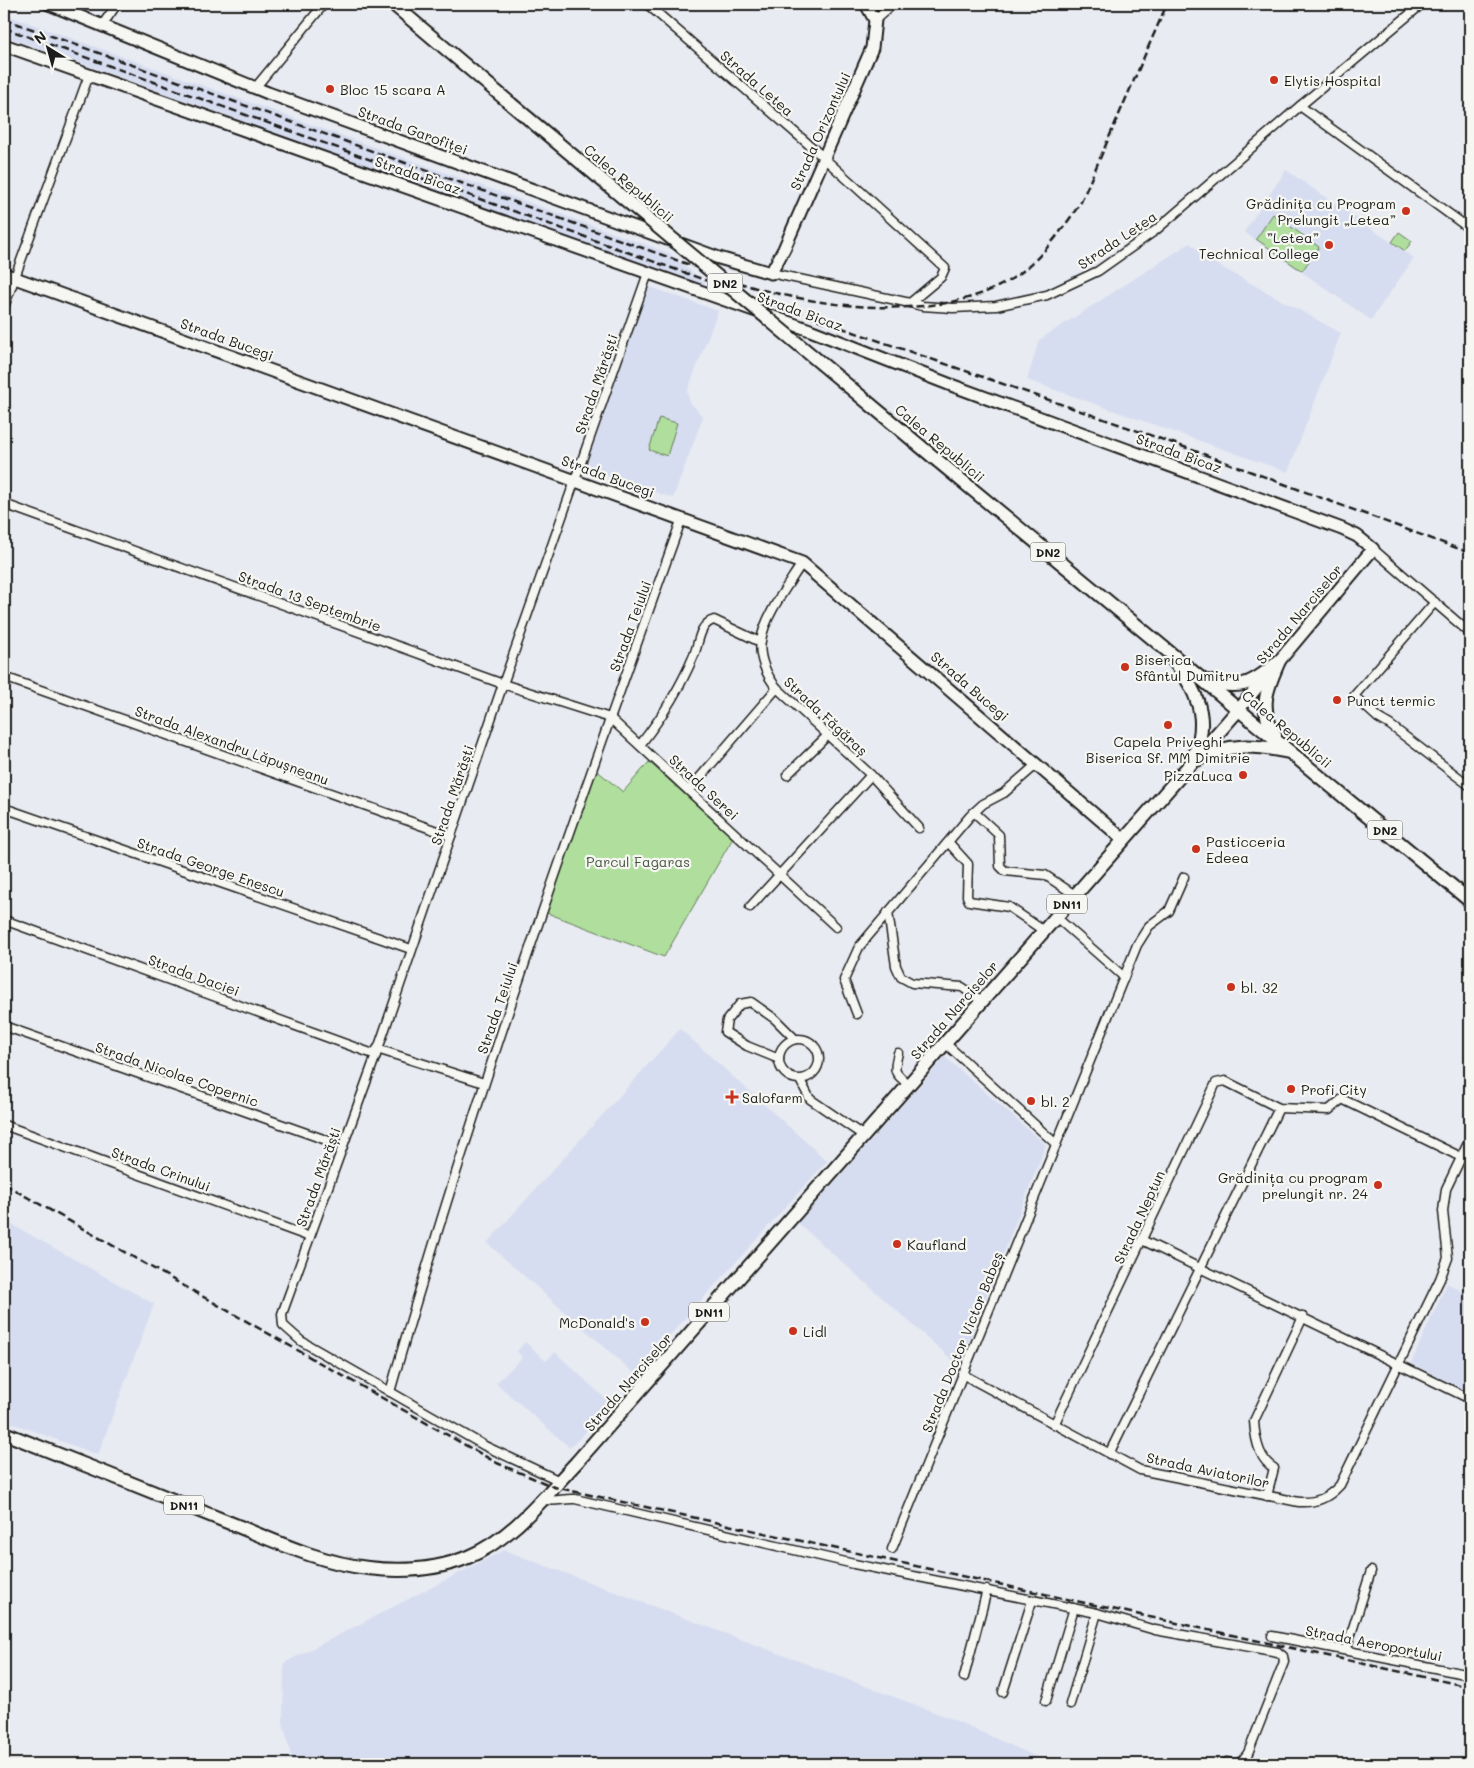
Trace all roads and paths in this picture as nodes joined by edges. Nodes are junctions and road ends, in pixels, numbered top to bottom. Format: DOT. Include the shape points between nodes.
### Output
graph roads {
  1 [pos="49,4"];
  2 [pos="117,4"];
  3 [pos="324,4"];
  4 [pos="393,4"];
  5 [pos="647,4"];
  6 [pos="866,4"];
  7 [pos="893,4"];
  8 [pos="1422,4"];
  9 [pos="875,20"];
  10 [pos="103,24"];
  11 [pos="4,45"];
  12 [pos="88,75"];
  13 [pos="255,88"];
  14 [pos="1300,106"];
  15 [pos="824,158"];
  16 [pos="1470,229"];
  17 [pos="648,273"];
  18 [pos="771,273"];
  19 [pos="9,276"];
  20 [pos="910,302"];
  21 [pos="4,307"];
  22 [pos="576,480"];
  23 [pos="4,504"];
  24 [pos="682,518"];
  25 [pos="1374,549"];
  26 [pos="802,563"];
  27 [pos="1435,602"];
  28 [pos="1470,633"];
  29 [pos="760,642"];
  30 [pos="1158,642"];
  31 [pos="1279,661"];
  32 [pos="4,677"];
  33 [pos="1204,680"];
  34 [pos="503,684"];
  35 [pos="777,688"];
  36 [pos="1239,709"];
  37 [pos="610,718"];
  38 [pos="828,735"];
  39 [pos="1281,744"];
  40 [pos="640,745"];
  41 [pos="1292,753"];
  42 [pos="1037,764"];
  43 [pos="1189,765"];
  44 [pos="787,775"];
  45 [pos="871,775"];
  46 [pos="1470,786"];
  47 [pos="689,790"];
  48 [pos="4,808"];
  49 [pos="974,812"];
  50 [pos="919,828"];
  51 [pos="451,836"];
  52 [pos="1124,840"];
  53 [pos="948,843"];
  54 [pos="781,875"];
  55 [pos="1184,877"];
  56 [pos="1075,895"];
  57 [pos="1470,901"];
  58 [pos="750,907"];
  59 [pos="888,912"];
  60 [pos="1056,917"];
  61 [pos="4,920"];
  62 [pos="836,927"];
  63 [pos="1044,931"];
  64 [pos="411,948"];
  65 [pos="1124,977"];
  66 [pos="982,1001"];
  67 [pos="857,1014"];
  68 [pos="4,1026"];
  69 [pos="795,1039"];
  70 [pos="945,1044"];
  71 [pos="377,1052"];
  72 [pos="898,1053"];
  73 [pos="779,1059"];
  74 [pos="800,1080"];
  75 [pos="484,1083"];
  76 [pos="909,1085"];
  77 [pos="1279,1108"];
  78 [pos="4,1125"];
  79 [pos="864,1136"];
  80 [pos="1470,1138"];
  81 [pos="1056,1144"];
  82 [pos="342,1146"];
  83 [pos="1461,1157"];
  84 [pos="310,1237"];
  85 [pos="1142,1240"];
  86 [pos="1199,1267"];
  87 [pos="1303,1317"];
  88 [pos="1400,1363"];
  89 [pos="962,1374"];
  90 [pos="390,1392"];
  91 [pos="1470,1399"];
  92 [pos="1054,1425"];
  93 [pos="4,1433"];
  94 [pos="1109,1454"];
  95 [pos="557,1484"];
  96 [pos="1268,1496"];
  97 [pos="543,1499"];
  98 [pos="892,1549"];
  99 [pos="1371,1571"];
  100 [pos="987,1590"];
  101 [pos="1032,1601"];
  102 [pos="1074,1608"];
  103 [pos="1097,1614"];
  104 [pos="1272,1636"];
  105 [pos="1346,1650"];
  106 [pos="1470,1675"];
  107 [pos="964,1677"];
  108 [pos="1003,1692"];
  109 [pos="1046,1701"];
  110 [pos="1070,1704"];
  111 [pos="1227,1762"];
  1 -- 10 [label="street, Strada Garofiței"];
  2 -- 10 [label="street"];
  3 -- 13 [label="street"];
  4 -- 30 [label="main road, Calea Republicii / DN2, bridge"];
  5 -- 15 [label="street, Strada Letea"];
  6 -- 9 [label="street"];
  7 -- 9 [label="street"];
  8 -- 14 [label="street, Strada Letea"];
  9 -- 15 [label="street, Strada Orizontului" via="875,36 867,62"];
  10 -- 13 [label="street, Strada Garofiței"];
  11 -- 12 [label="street, Strada Bicaz"];
  12 -- 17 [label="street, Strada Bicaz"];
  12 -- 19 [label="street"];
  13 -- 18 [label="street, Strada Garofiței" via="719,258"];
  14 -- 16 [label="street"];
  14 -- 20 [label="street, Strada Letea" via="1156,230 1098,271 1047,295 996,306 953,308"];
  15 -- 18 [label="street, Strada Orizontului"];
  15 -- 20 [label="street, Strada Letea" via="945,268 941,277"];
  17 -- 22 [label="street, Strada Mărăști"];
  17 -- 25 [label="street, Strada Bicaz" via="810,330 960,389 1342,529"];
  18 -- 20 [label="street, Strada Letea"];
  19 -- 21 [label="street"];
  19 -- 22 [label="street, Strada Bucegi"];
  22 -- 24 [label="street, Strada Bucegi"];
  22 -- 34 [label="street, Strada Mărăști"];
  23 -- 34 [label="street, Strada 13 Septembrie"];
  24 -- 26 [label="street, Strada Bucegi"];
  24 -- 37 [label="street, Strada Teiului"];
  25 -- 27 [label="street, Strada Bicaz"];
  25 -- 31 [label="street, Strada Narciselor"];
  26 -- 29 [label="street" via="778,601"];
  26 -- 42 [label="street, Strada Bucegi"];
  27 -- 28 [label="street, Strada Bicaz"];
  27 -- 46 [label="street" via="1354,696 1378,718"];
  29 -- 35 [label="street, Strada Făgăraș" via="767,672"];
  29 -- 40 [label="street" via="714,620 707,622 666,712"];
  30 -- 33 [label="main road, Calea Republicii / DN2"];
  30 -- 43 [label="main road, DN11" via="1199,700 1200,737"];
  31 -- 33 [label="main road" via="1240,686"];
  31 -- 36 [label="street, Strada Narciselor"];
  31 -- 39 [label="main road" via="1267,688 1264,708 1270,728"];
  32 -- 51 [label="street, Strada Alexandru Lăpușneanu"];
  33 -- 36 [label="main road, Calea Republicii / DN2"];
  34 -- 37 [label="street, Strada 13 Septembrie"];
  34 -- 51 [label="street, Strada Mărăști"];
  35 -- 38 [label="street, Strada Făgăraș"];
  35 -- 47 [label="street"];
  36 -- 39 [label="main road, Calea Republicii / DN2"];
  36 -- 43 [label="main road, Strada Narciselor / DN11"];
  37 -- 40 [label="street, Strada Serei"];
  37 -- 75 [label="street, Strada Teiului"];
  38 -- 44 [label="street"];
  38 -- 45 [label="street, Strada Făgăraș"];
  39 -- 41 [label="main road, Calea Republicii / DN2"];
  40 -- 47 [label="street, Strada Serei"];
  41 -- 43 [label="main road, DN11" via="1245,745 1213,752"];
  41 -- 57 [label="main road, Calea Republicii / DN2"];
  42 -- 49 [label="street" via="1004,793"];
  42 -- 52 [label="street, Strada Bucegi"];
  43 -- 52 [label="main road, Strada Narciselor / DN11"];
  45 -- 50 [label="street, Strada Făgăraș"];
  45 -- 54 [label="street, Strada Făgăraș"];
  47 -- 54 [label="street, Strada Serei"];
  48 -- 64 [label="street, Strada George Enescu"];
  49 -- 53 [label="street"];
  49 -- 56 [label="street" via="999,835 1000,866 1005,871 1045,875"];
  51 -- 64 [label="street, Strada Mărăști"];
  52 -- 56 [label="main road, Strada Narciselor / DN11"];
  53 -- 59 [label="street"];
  53 -- 63 [label="street" via="968,864 969,901 1009,907"];
  54 -- 58 [label="street, Strada Făgăraș"];
  54 -- 62 [label="street"];
  55 -- 65 [label="street, Strada Doctor Victor Babeș" via="1169,912 1149,926 1137,945"];
  56 -- 60 [label="main road, Strada Narciselor / DN11"];
  59 -- 66 [label="street" via="896,966 901,977 912,983 962,987"];
  59 -- 67 [label="street" via="858,947 844,980"];
  60 -- 63 [label="main road, Strada Narciselor / DN11"];
  60 -- 65 [label="street"];
  61 -- 71 [label="street, Strada Daciei"];
  63 -- 66 [label="main road, Strada Narciselor / DN11"];
  64 -- 71 [label="street, Strada Mărăști"];
  65 -- 81 [label="street, Strada Doctor Victor Babeș"];
  66 -- 70 [label="main road, Strada Narciselor / DN11"];
  68 -- 82 [label="street, Strada Nicolae Copernic"];
  69 -- 73 [label="street" via="783,1046"];
  69 -- 73 [label="street" via="751,1002 740,1004 727,1020 725,1032 747,1046"];
  69 -- 74 [label="street" via="814,1045 819,1057 817,1070"];
  70 -- 76 [label="main road, Strada Narciselor / DN11"];
  70 -- 81 [label="street"];
  71 -- 75 [label="street, Strada Daciei"];
  71 -- 82 [label="street, Strada Mărăști"];
  72 -- 76 [label="street" via="895,1073"];
  73 -- 74 [label="street" via="782,1071"];
  74 -- 79 [label="street" via="810,1099"];
  75 -- 90 [label="street, Strada Teiului"];
  76 -- 79 [label="main road, Strada Narciselor / DN11"];
  77 -- 83 [label="street" via="1330,1110 1342,1099"];
  77 -- 85 [label="street, Strada Neptun" via="1225,1081 1216,1083"];
  77 -- 86 [label="street"];
  78 -- 84 [label="street, Strada Crinului"];
  79 -- 95 [label="main road, Strada Narciselor / DN11"];
  80 -- 83 [label="street, Strada Aviatorilor"];
  81 -- 89 [label="street, Strada Doctor Victor Babeș"];
  82 -- 84 [label="street, Strada Mărăști"];
  83 -- 88 [label="street, Strada Aviatorilor" via="1446,1189 1443,1211 1448,1258"];
  84 -- 90 [label="street, Strada Mărăști" via="282,1314 283,1325 301,1341"];
  85 -- 86 [label="street"];
  85 -- 92 [label="street, Strada Neptun"];
  86 -- 87 [label="street"];
  86 -- 94 [label="street"];
  87 -- 88 [label="street"];
  87 -- 96 [label="street" via="1254,1421 1262,1456 1265,1463 1274,1468"];
  88 -- 91 [label="street"];
  88 -- 96 [label="street, Strada Aviatorilor" via="1340,1485 1332,1494 1312,1503"];
  89 -- 92 [label="street"];
  89 -- 98 [label="street, Strada Doctor Victor Babeș"];
  90 -- 95 [label="street"];
  92 -- 94 [label="street"];
  93 -- 97 [label="main road, DN11" via="288,1546 327,1560 367,1568 421,1569 446,1565 470,1556 500,1538"];
  94 -- 96 [label="street, Strada Aviatorilor" via="1140,1470"];
  95 -- 97 [label="main road, DN11"];
  97 -- 100 [label="street" via="575,1499 854,1564"];
  99 -- 105 [label="street"];
  100 -- 101 [label="street"];
  100 -- 107 [label="street"];
  101 -- 102 [label="street"];
  101 -- 108 [label="street"];
  102 -- 103 [label="street"];
  102 -- 109 [label="street"];
  103 -- 110 [label="street"];
  103 -- 111 [label="street" via="1155,1630 1270,1649 1283,1656 1284,1662 1248,1753 1236,1764"];
  104 -- 105 [label="street, Strada Aeroportului"];
  105 -- 106 [label="street, Strada Aeroportului"];
}
